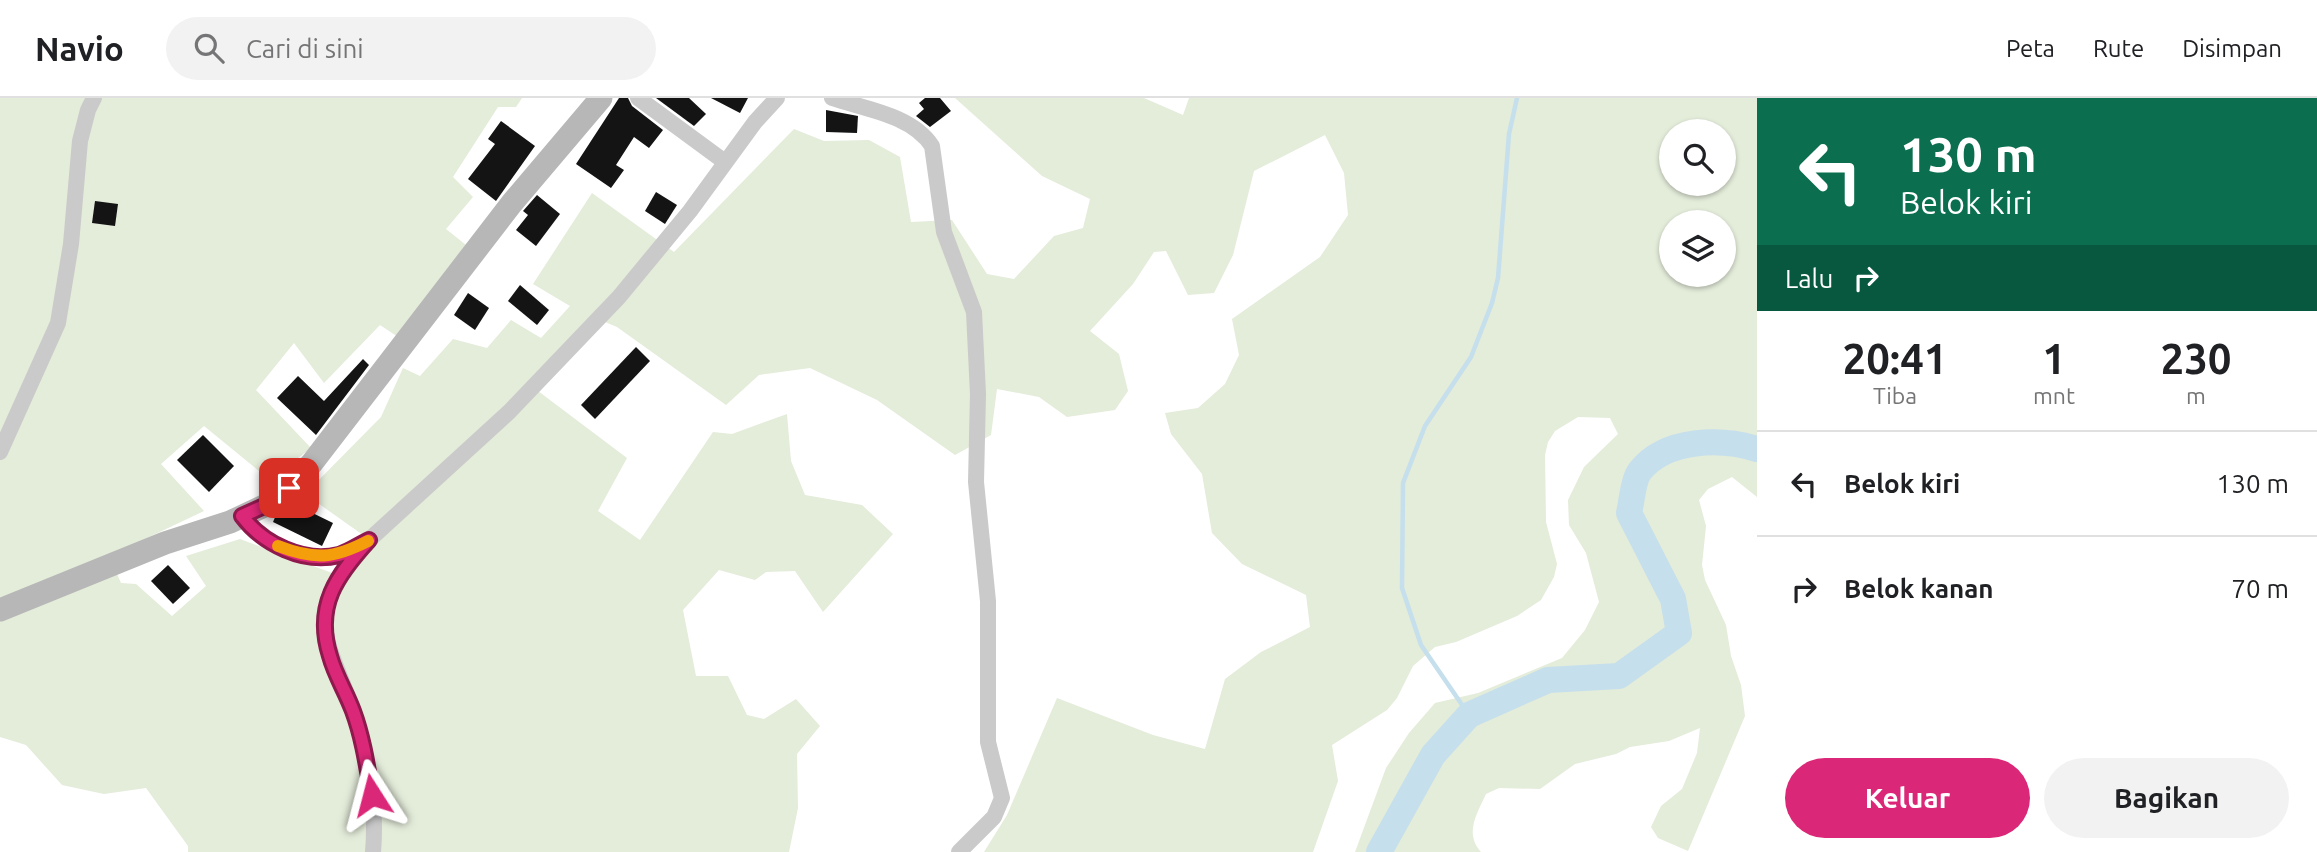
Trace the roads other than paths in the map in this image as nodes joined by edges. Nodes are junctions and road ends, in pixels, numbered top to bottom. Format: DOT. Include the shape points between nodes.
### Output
graph roads {
  1 [pos="94,98"];
  2 [pos="601,98"];
  3 [pos="638,98"];
  4 [pos="777,98"];
  5 [pos="832,98"];
  6 [pos="726,162"];
  7 [pos="0,452"];
  8 [pos="242,516"];
  9 [pos="369,540"];
  10 [pos="0,610"];
  11 [pos="373,852"];
  12 [pos="959,852"];
  1 -- 7 [label="street" via="80,141 58,323"];
  2 -- 8 [label="street" via="512,203 312,463 289,488"];
  3 -- 6 [label="street"];
  4 -- 6 [label="street"];
  5 -- 12 [label="street" via="895,118 926,136 932,146 944,232 974,312 976,482 988,601 989,742 1002,798 994,817"];
  6 -- 9 [label="street" via="619,297 509,412"];
  8 -- 9 [label="street" via="272,543 317,556 342,554"];
  8 -- 10 [label="street"];
  9 -- 11 [label="street" via="335,579 324,626 329,655 364,748 372,795"];
}
